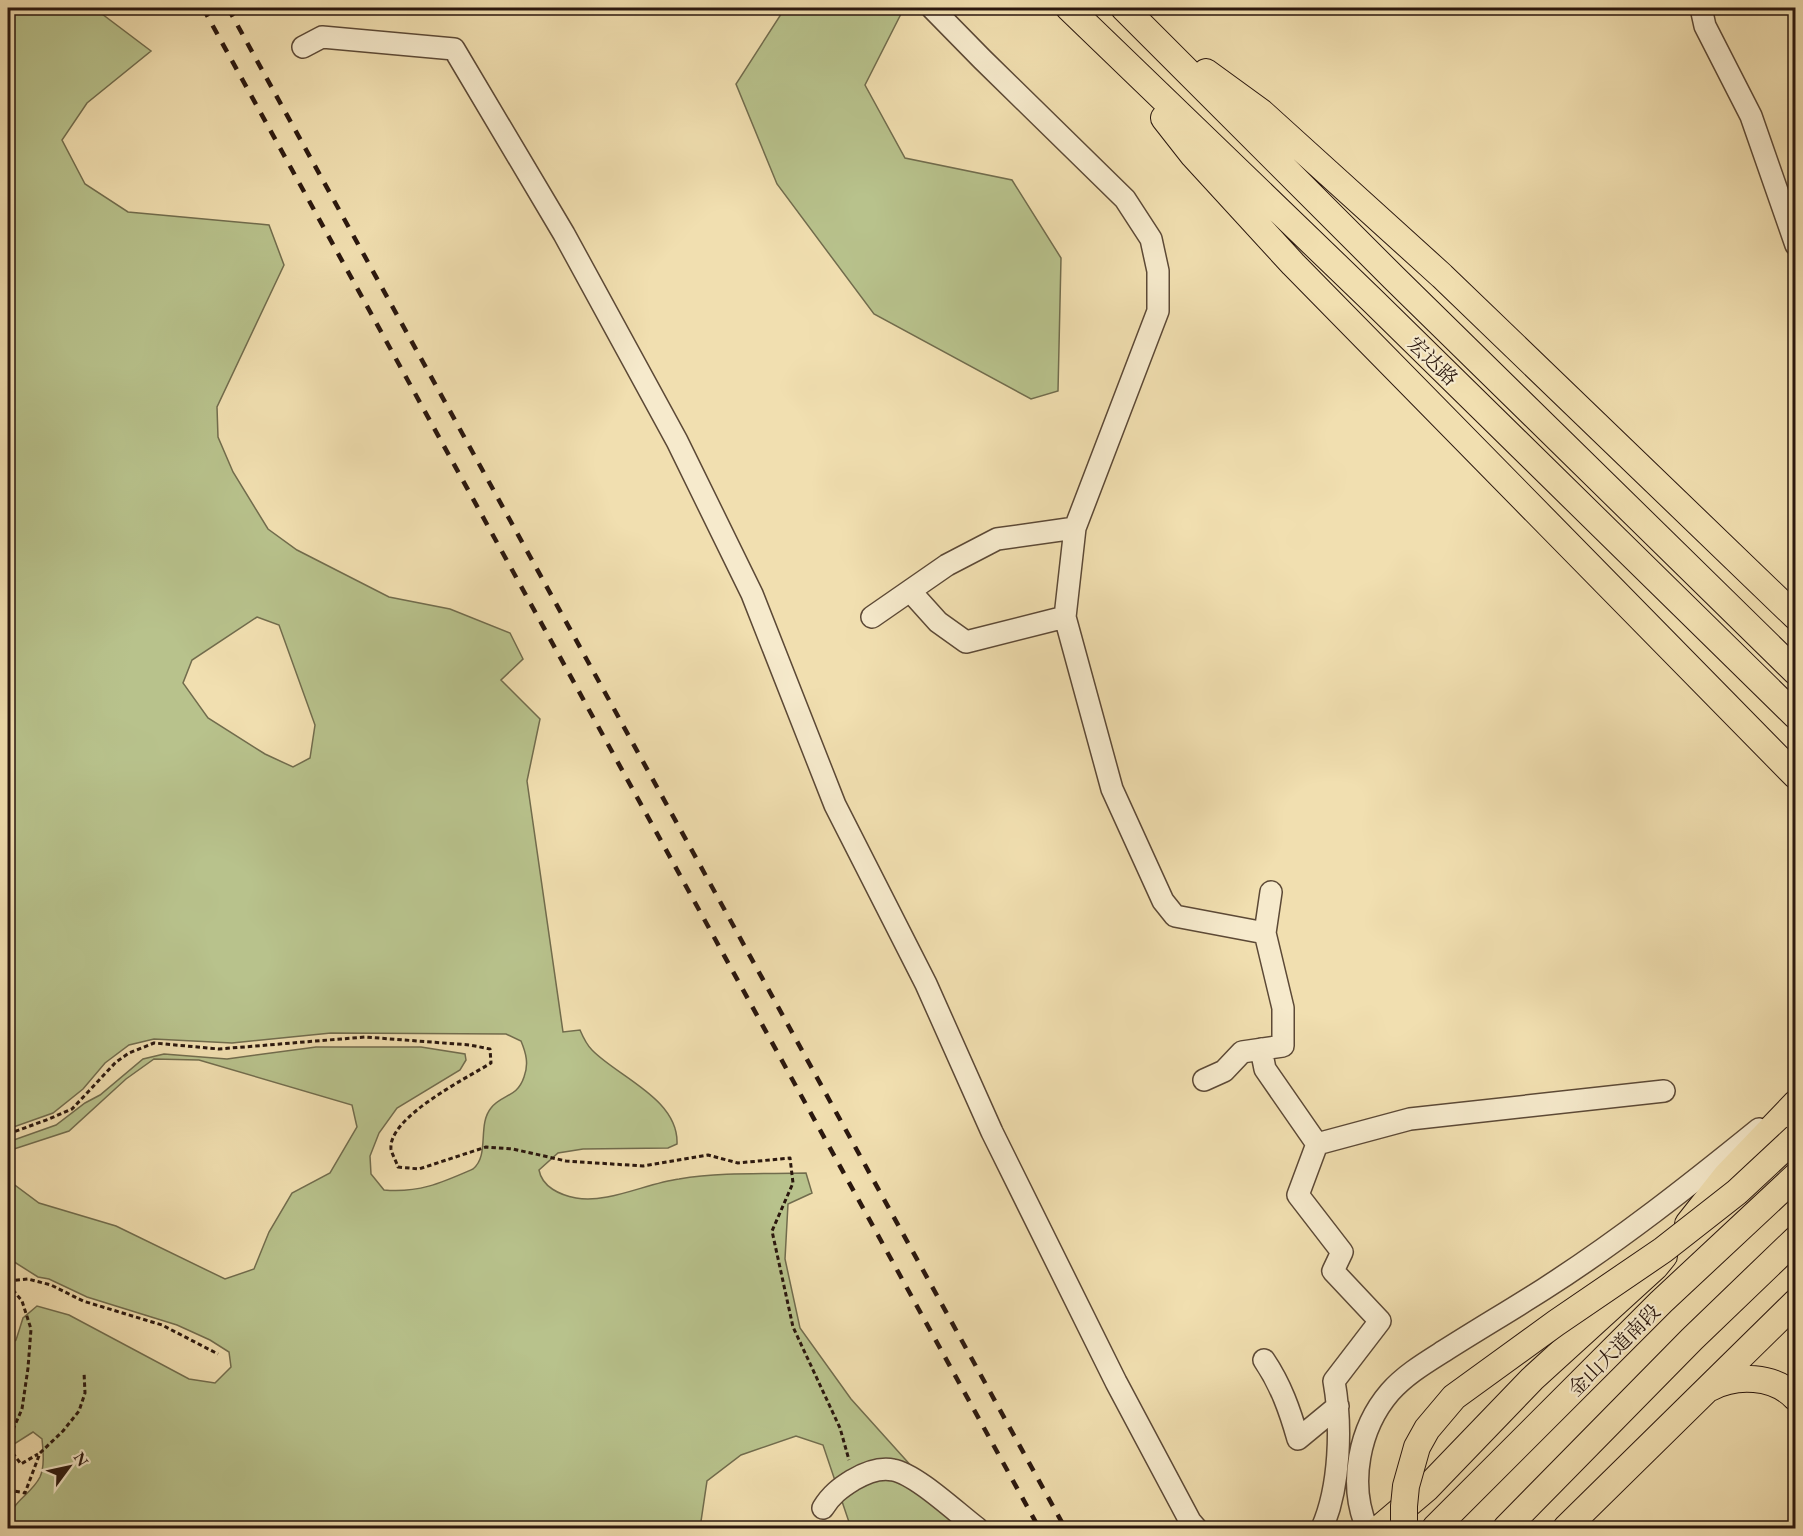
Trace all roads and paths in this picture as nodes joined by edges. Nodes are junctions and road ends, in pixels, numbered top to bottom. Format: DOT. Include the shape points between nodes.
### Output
graph roads {
  1 [pos="932,8"];
  2 [pos="1069,8"];
  3 [pos="1124,8"];
  4 [pos="1701,8"];
  5 [pos="1146,30"];
  6 [pos="303,47"];
  7 [pos="1117,55"];
  8 [pos="1796,245"];
  9 [pos="1075,528"];
  10 [pos="911,592"];
  11 [pos="872,617"];
  12 [pos="1065,617"];
  13 [pos="1796,617"];
  14 [pos="1796,672"];
  15 [pos="1796,716"];
  16 [pos="1796,776"];
  17 [pos="1271,892"];
  18 [pos="1266,933"];
  19 [pos="1261,1049"];
  20 [pos="1204,1080"];
  21 [pos="1664,1091"];
  22 [pos="1796,1099"];
  23 [pos="1796,1103"];
  24 [pos="8,1134"];
  25 [pos="1796,1137"];
  26 [pos="1317,1144"];
  27 [pos="1796,1176"];
  28 [pos="1796,1239"];
  29 [pos="8,1282"];
  30 [pos="1796,1302"];
  31 [pos="218,1354"];
  32 [pos="1264,1360"];
  33 [pos="84,1372"];
  34 [pos="1702,1393"];
  35 [pos="1796,1398"];
  36 [pos="1338,1406"];
  37 [pos="8,1441"];
  38 [pos="8,1447"];
  39 [pos="40,1453"];
  40 [pos="854,1480"];
  41 [pos="8,1490"];
  42 [pos="823,1508"];
  43 [pos="977,1528"];
  44 [pos="1196,1528"];
  45 [pos="1322,1528"];
  46 [pos="1367,1528"];
  47 [pos="1380,1528"];
  48 [pos="1404,1528"];
  49 [pos="1435,1528"];
  50 [pos="1506,1528"];
  51 [pos="1566,1528"];
  1 -- 9 [label="street" via="1125,199 1151,239 1158,271 1158,311"];
  2 -- 7 [label="main road, 宏达路"];
  3 -- 5 [label="main road, 宏达路"];
  4 -- 8 [label="street" via="1705,26 1751,116"];
  5 -- 13 [label="main road" via="1269,119 1442,276"];
  5 -- 14 [label="main road, 宏达路"];
  6 -- 44 [label="street" via="322,37 454,50 564,234 677,441 752,594 835,805 926,984 992,1132 1116,1382"];
  7 -- 15 [label="main road, 宏达路"];
  7 -- 16 [label="main road" via="1192,155 1293,264"];
  9 -- 10 [label="street" via="997,539 947,565"];
  9 -- 12 [label="street"];
  10 -- 11 [label="street"];
  10 -- 12 [label="street" via="938,622 966,642"];
  12 -- 18 [label="street" via="1112,789 1163,901 1175,916"];
  17 -- 18 [label="street"];
  18 -- 19 [label="street" via="1283,1008 1283,1047"];
  19 -- 20 [label="street" via="1242,1052 1224,1071"];
  19 -- 26 [label="street" via="1265,1070"];
  21 -- 26 [label="street" via="1410,1119"];
  22 -- 46 [label="street" via="1635,1226 1397,1385 1379,1406 1364,1440 1358,1492"];
  23 -- 47 [label="main road" via="1726,1176 1655,1267 1532,1379 1427,1488"];
  24 -- 40 [label="path" via="72,1109 116,1062 154,1043 219,1049 365,1037 490,1049 491,1063 405,1119 391,1149 398,1167 419,1169 486,1147 566,1161 643,1166 708,1155 738,1163 790,1158 793,1182 772,1231 794,1327 840,1428"];
  25 -- 48 [label="main road, bridge" via="1737,1192 1663,1250 1454,1397 1427,1429 1410,1467"];
  26 -- 36 [label="street" via="1298,1195 1342,1252 1333,1271 1380,1321 1334,1381"];
  27 -- 49 [label="main road, 金山大道南段" via="1661,1302"];
  28 -- 50 [label="main road"];
  29 -- 31 [label="path" via="28,1279 51,1285 83,1301 162,1325"];
  29 -- 37 [label="path" via="22,1301 31,1329 22,1409"];
  30 -- 34 [label="main road"];
  32 -- 36 [label="street" via="1290,1409 1298,1439"];
  33 -- 39 [label="path" via="85,1393 79,1411"];
  34 -- 35 [label="main road" via="1725,1381 1751,1378 1784,1388"];
  34 -- 51 [label="main road"];
  36 -- 45 [label="street" via="1334,1496"];
  38 -- 39 [label="path" via="21,1464"];
  39 -- 41 [label="path" via="25,1493"];
  40 -- 42 [label="street" via="830,1497"];
  40 -- 43 [label="street" via="878,1470 893,1469 909,1476"];
}
